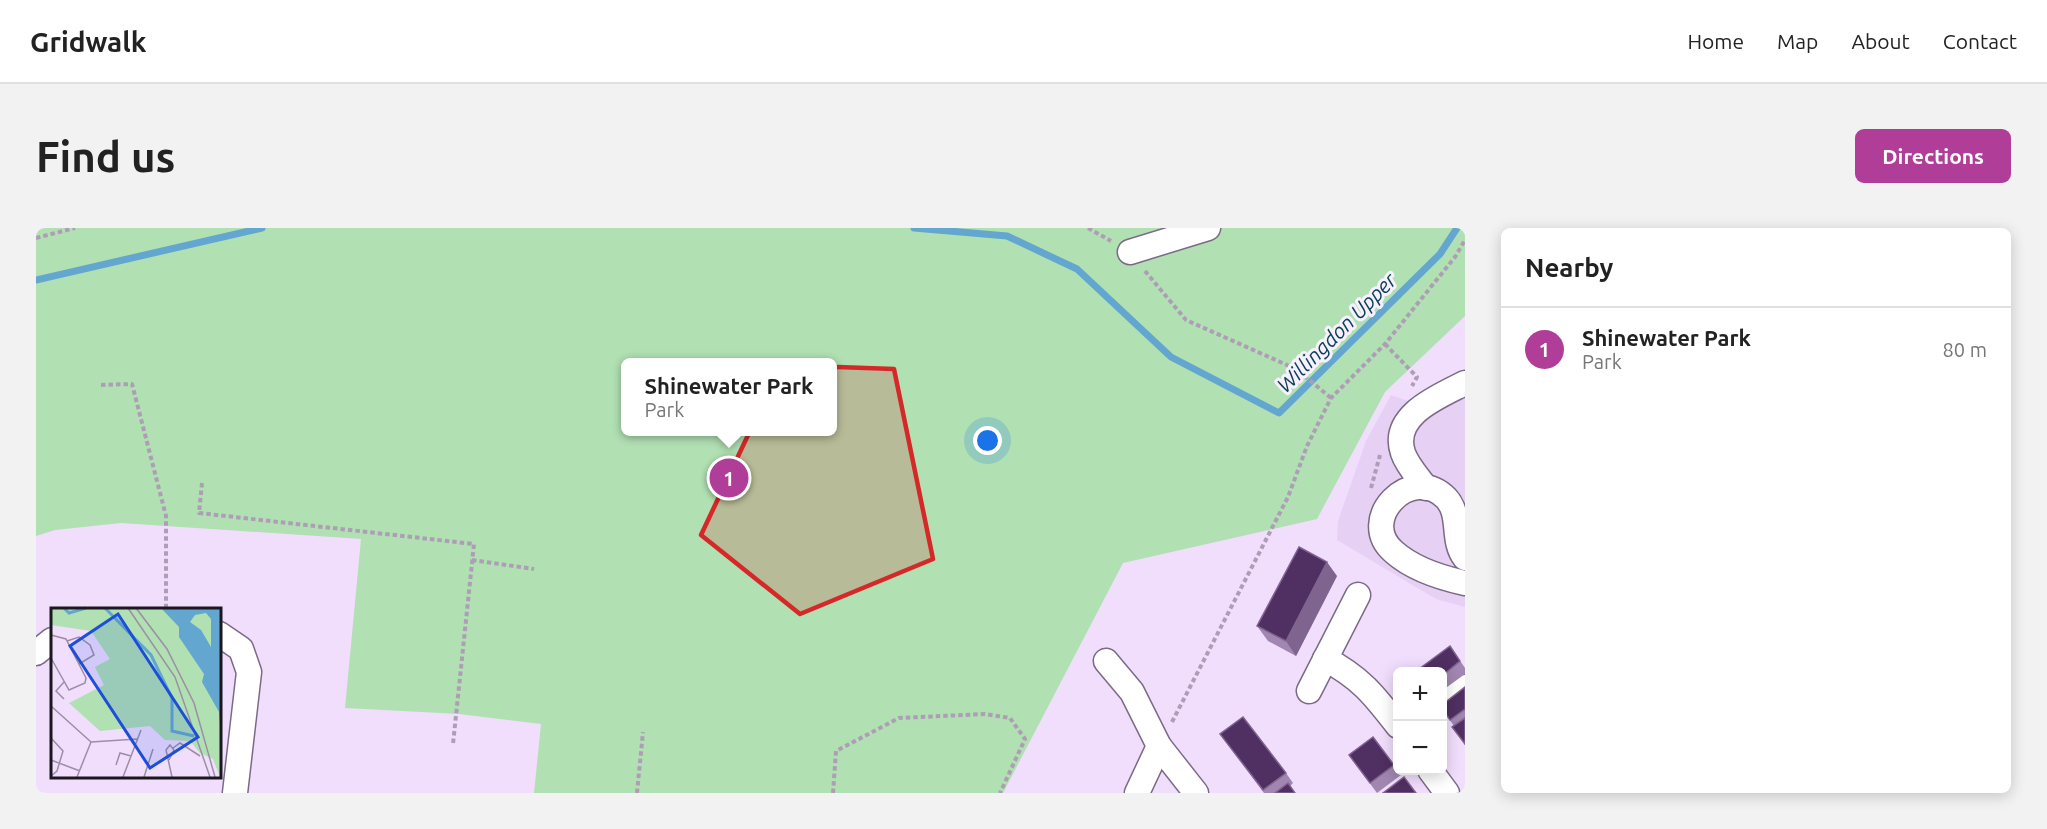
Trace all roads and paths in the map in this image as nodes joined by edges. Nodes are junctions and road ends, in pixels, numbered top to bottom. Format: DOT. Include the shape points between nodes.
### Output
graph roads {
  1 [pos="75,228"];
  2 [pos="1088,228"];
  3 [pos="1208,228"];
  4 [pos="36,238"];
  5 [pos="1465,240"];
  6 [pos="1130,252"];
  7 [pos="1385,344"];
  8 [pos="1417,377"];
  9 [pos="1465,383"];
  10 [pos="101,385"];
  11 [pos="1331,398"];
  12 [pos="202,483"];
  13 [pos="1426,488"];
  14 [pos="1456,497"];
  15 [pos="1465,558"];
  16 [pos="472,560"];
  17 [pos="534,569"];
  18 [pos="1465,584"];
  19 [pos="1358,595"];
  20 [pos="166,608"];
  21 [pos="220,635"];
  22 [pos="51,641"];
  23 [pos="36,653"];
  24 [pos="1325,659"];
  25 [pos="1106,661"];
  26 [pos="1465,687"];
  27 [pos="1309,691"];
  28 [pos="1447,701"];
  29 [pos="1394,721"];
  30 [pos="643,732"];
  31 [pos="453,744"];
  32 [pos="1160,746"];
  33 [pos="1433,775"];
  34 [pos="235,793"];
  35 [pos="637,793"];
  36 [pos="833,793"];
  37 [pos="1000,793"];
  38 [pos="1137,793"];
  39 [pos="1196,793"];
  40 [pos="1447,793"];
  1 -- 4 [label="path"];
  2 -- 6 [label="path"];
  3 -- 6 [label="street"];
  5 -- 7 [label="path"];
  6 -- 11 [label="path" via="1186,320 1296,369"];
  7 -- 8 [label="path"];
  7 -- 11 [label="path"];
  9 -- 13 [label="street" via="1420,406 1403,432 1403,454"];
  10 -- 20 [label="path" via="132,384 166,516"];
  11 -- 32 [label="path" via="1306,446 1288,497"];
  12 -- 16 [label="path" via="199,513 474,544"];
  13 -- 14 [label="street"];
  13 -- 18 [label="street" via="1408,488 1390,500 1382,520 1384,538 1403,559"];
  14 -- 15 [label="street" via="1459,549"];
  16 -- 17 [label="path"];
  16 -- 31 [label="path"];
  19 -- 24 [label="street"];
  21 -- 34 [label="street" via="241,649 249,672"];
  22 -- 23 [label="street"];
  24 -- 27 [label="street"];
  24 -- 29 [label="street" via="1350,672 1371,690"];
  25 -- 32 [label="street" via="1132,692"];
  26 -- 28 [label="street"];
  30 -- 35 [label="path"];
  32 -- 38 [label="street"];
  32 -- 39 [label="street"];
  33 -- 40 [label="street"];
  36 -- 37 [label="path" via="836,751 899,718 985,714 1010,718 1025,739"];
}
